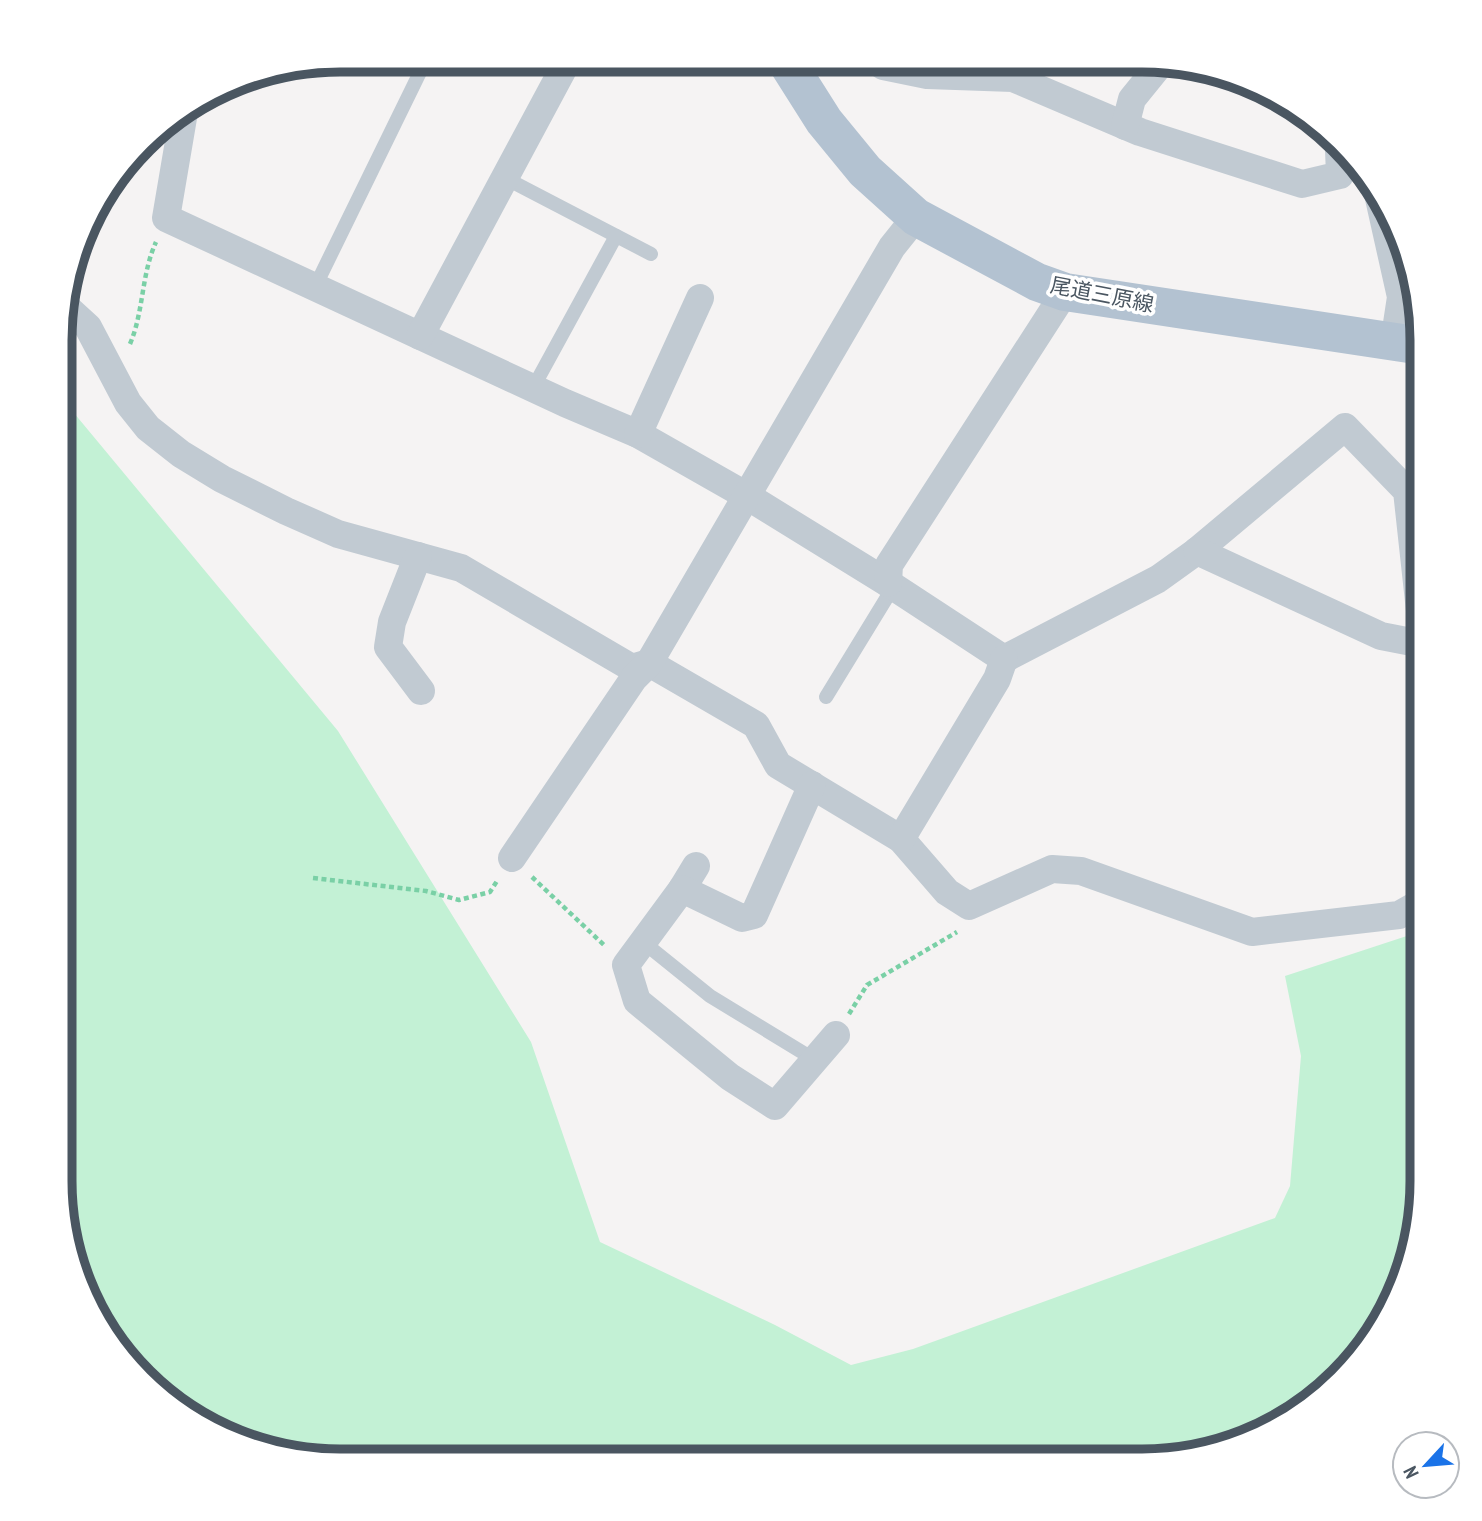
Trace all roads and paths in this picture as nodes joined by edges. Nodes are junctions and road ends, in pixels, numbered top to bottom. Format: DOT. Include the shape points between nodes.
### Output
graph roads {
  1 [pos="420,72"];
  2 [pos="558,72"];
  3 [pos="793,72"];
  4 [pos="912,72"];
  5 [pos="1154,72"];
  6 [pos="182,123"];
  7 [pos="1125,126"];
  8 [pos="1339,158"];
  9 [pos="505,178"];
  10 [pos="916,217"];
  11 [pos="166,218"];
  12 [pos="1385,226"];
  13 [pos="616,236"];
  14 [pos="652,254"];
  15 [pos="315,288"];
  16 [pos="1065,292"];
  17 [pos="700,298"];
  18 [pos="73,313"];
  19 [pos="420,336"];
  20 [pos="1408,344"];
  21 [pos="112,372"];
  22 [pos="533,388"];
  23 [pos="638,433"];
  24 [pos="747,496"];
  25 [pos="1410,519"];
  26 [pos="1197,551"];
  27 [pos="418,556"];
  28 [pos="888,583"];
  29 [pos="1410,642"];
  30 [pos="1004,659"];
  31 [pos="649,663"];
  32 [pos="421,691"];
  33 [pos="825,697"];
  34 [pos="812,785"];
  35 [pos="901,839"];
  36 [pos="512,858"];
  37 [pos="313,878"];
  38 [pos="1410,909"];
  39 [pos="960,931"];
  40 [pos="643,942"];
  41 [pos="626,965"];
  42 [pos="836,1035"];
  43 [pos="815,1060"];
  1 -- 15 [label="lane"];
  2 -- 9 [label="street"];
  3 -- 10 [label="main road, 尾道三原線" via="865,172"];
  4 -- 7 [label="street" via="1013,78"];
  5 -- 7 [label="street" via="1132,99"];
  6 -- 11 [label="street"];
  7 -- 8 [label="street" via="1302,184 1340,175"];
  9 -- 13 [label="lane"];
  9 -- 19 [label="street"];
  10 -- 16 [label="main road, 尾道三原線" via="1037,282"];
  10 -- 24 [label="street" via="892,247"];
  11 -- 15 [label="street"];
  11 -- 21 [label="path" via="147,261 137,327 118,369"];
  12 -- 20 [label="street"];
  13 -- 14 [label="lane"];
  13 -- 22 [label="lane"];
  15 -- 19 [label="street"];
  16 -- 20 [label="main road, 尾道三原線"];
  16 -- 28 [label="street" via="889,565"];
  17 -- 23 [label="street"];
  18 -- 21 [label="street" via="88,327"];
  19 -- 22 [label="street"];
  21 -- 27 [label="street" via="148,428 222,479 338,534"];
  22 -- 23 [label="street"];
  23 -- 24 [label="street"];
  24 -- 28 [label="street"];
  24 -- 31 [label="street"];
  25 -- 26 [label="street" via="1407,491 1345,426"];
  26 -- 29 [label="street" via="1381,636"];
  26 -- 30 [label="street" via="1158,579"];
  27 -- 31 [label="street" via="461,568 632,667"];
  27 -- 32 [label="street" via="392,622 388,647"];
  28 -- 30 [label="street"];
  28 -- 33 [label="lane" via="889,594"];
  30 -- 35 [label="street" via="998,679"];
  31 -- 34 [label="street" via="756,725 778,765"];
  31 -- 36 [label="street" via="634,678"];
  34 -- 35 [label="street"];
  34 -- 40 [label="street" via="754,915 742,918 689,878"];
  35 -- 38 [label="street" via="947,892 969,906 1052,869 1081,871 1252,932 1399,915"];
  36 -- 37 [label="path" via="490,892 459,901 426,891"];
  36 -- 41 [label="path"];
  39 -- 42 [label="path" via="867,985"];
  40 -- 41 [label="street"];
  40 -- 43 [label="lane" via="710,996"];
  41 -- 43 [label="street" via="637,1001 730,1077 775,1106"];
  42 -- 43 [label="street"];
}
